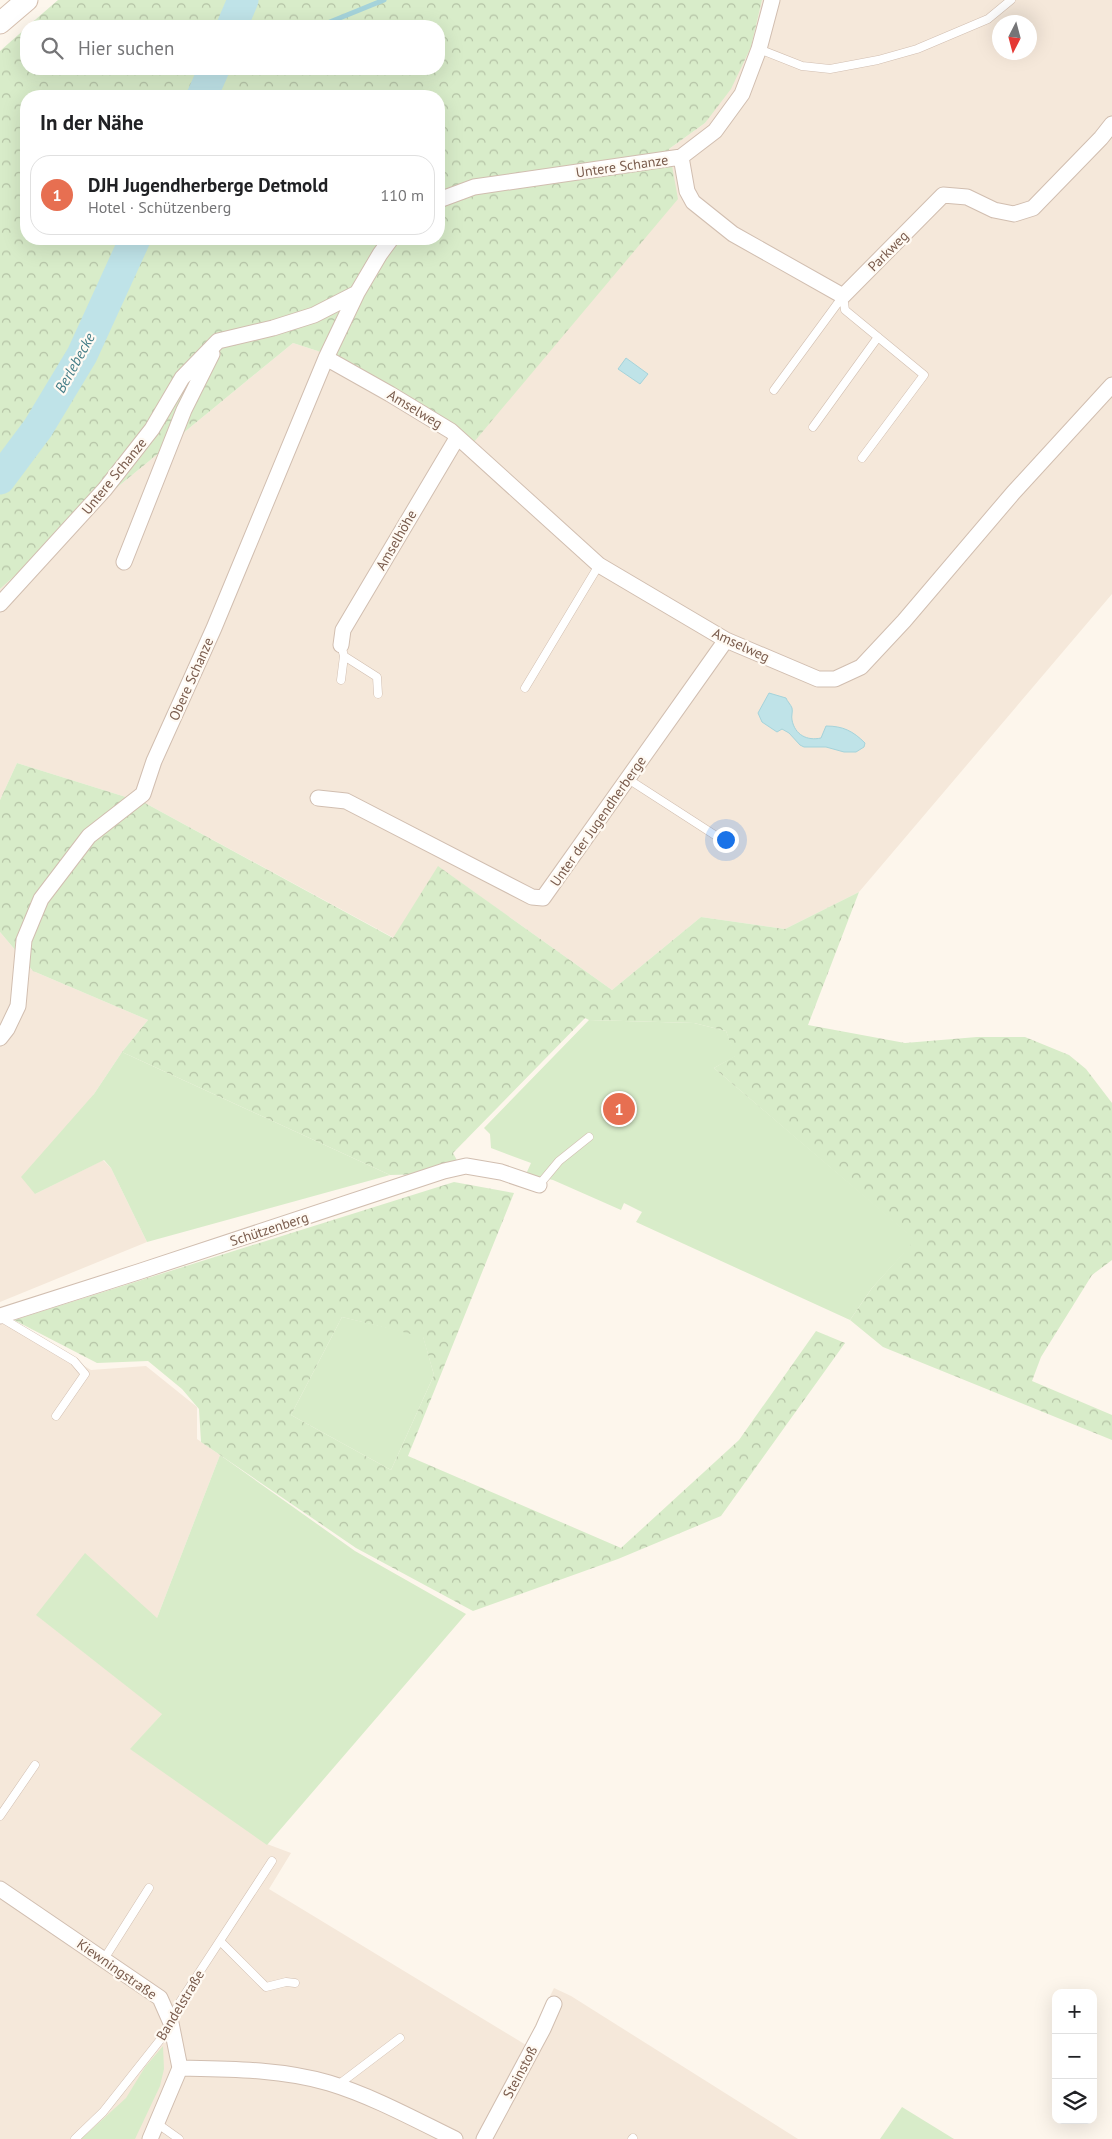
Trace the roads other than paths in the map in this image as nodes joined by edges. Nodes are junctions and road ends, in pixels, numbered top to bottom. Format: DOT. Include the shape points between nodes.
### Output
graph roads {
  1 [pos="27,0"];
  2 [pos="772,0"];
  3 [pos="1011,0"];
  4 [pos="0,23"];
  5 [pos="759,49"];
  6 [pos="1112,124"];
  7 [pos="681,157"];
  8 [pos="445,198"];
  9 [pos="387,245"];
  10 [pos="358,293"];
  11 [pos="843,296"];
  12 [pos="878,337"];
  13 [pos="218,341"];
  14 [pos="326,358"];
  15 [pos="1112,385"];
  16 [pos="774,390"];
  17 [pos="813,427"];
  18 [pos="457,438"];
  19 [pos="862,458"];
  20 [pos="124,562"];
  21 [pos="599,565"];
  22 [pos="0,604"];
  23 [pos="726,640"];
  24 [pos="342,650"];
  25 [pos="341,680"];
  26 [pos="525,688"];
  27 [pos="378,694"];
  28 [pos="628,779"];
  29 [pos="318,798"];
  30 [pos="724,841"];
  31 [pos="0,1038"];
  32 [pos="589,1137"];
  33 [pos="539,1185"];
  34 [pos="0,1316"];
  35 [pos="56,1416"];
  36 [pos="35,1765"];
  37 [pos="0,1816"];
  38 [pos="272,1861"];
  39 [pos="149,1888"];
  40 [pos="0,1889"];
  41 [pos="220,1942"];
  42 [pos="104,1959"];
  43 [pos="295,1983"];
  44 [pos="554,2004"];
  45 [pos="171,2024"];
  46 [pos="400,2038"];
  47 [pos="180,2068"];
  48 [pos="338,2086"];
  49 [pos="158,2124"];
  50 [pos="75,2139"];
  51 [pos="150,2139"];
  52 [pos="179,2139"];
  53 [pos="455,2139"];
  54 [pos="484,2139"];
  1 -- 4 [label="main road"];
  2 -- 5 [label="street, Untere Schanze"];
  3 -- 5 [label="lane" via="988,19 917,49 878,60 830,69 802,66"];
  5 -- 7 [label="street, Untere Schanze" via="742,94 715,131"];
  6 -- 11 [label="street, Parkweg" via="1033,208 1014,214 994,210 966,197 943,195"];
  7 -- 8 [label="street, Untere Schanze" via="474,187"];
  7 -- 11 [label="street" via="687,191 693,202 733,234"];
  9 -- 10 [label="street"];
  10 -- 13 [label="street" via="314,315"];
  10 -- 14 [label="street, Obere Schanze"];
  11 -- 12 [label="lane" via="845,310"];
  11 -- 16 [label="lane"];
  12 -- 17 [label="lane"];
  12 -- 19 [label="lane" via="924,375"];
  13 -- 20 [label="street, Untere Schanze" via="184,410"];
  13 -- 22 [label="street, Untere Schanze" via="182,378 152,429 105,489"];
  14 -- 18 [label="street, Amselweg" via="433,419"];
  14 -- 31 [label="street, Obere Schanze" via="214,628 154,761 143,794 89,836 41,899 24,940 18,1006"];
  15 -- 23 [label="street, Amselweg" via="1013,492 904,622 861,667 835,679 818,679"];
  18 -- 21 [label="street, Amselweg"];
  18 -- 24 [label="street, Amselhöhe" via="343,630"];
  21 -- 23 [label="street, Amselweg"];
  21 -- 26 [label="lane"];
  23 -- 28 [label="street, Unter der Jugendherberge"];
  24 -- 25 [label="lane"];
  24 -- 27 [label="lane" via="377,677"];
  28 -- 29 [label="street, Unter der Jugendherberge" via="543,898 532,897 346,801"];
  28 -- 30 [label="lane"];
  32 -- 33 [label="lane" via="559,1161"];
  33 -- 34 [label="street, Schützenberg" via="501,1172 466,1166 444,1171"];
  34 -- 35 [label="lane" via="74,1361 85,1374"];
  36 -- 37 [label="lane"];
  38 -- 41 [label="lane, Bandelstraße"];
  39 -- 42 [label="lane"];
  40 -- 42 [label="street, Kiewningstraße"];
  41 -- 43 [label="lane" via="266,1987"];
  41 -- 45 [label="lane, Bandelstraße" via="178,2005"];
  42 -- 45 [label="street, Kiewningstraße" via="160,1998"];
  44 -- 54 [label="street, Steinstoß"];
  45 -- 47 [label="street, Kiewningstraße"];
  45 -- 50 [label="lane, Bandelstraße" via="103,2112"];
  46 -- 48 [label="lane"];
  47 -- 48 [label="street" via="255,2069"];
  47 -- 49 [label="street"];
  48 -- 53 [label="street"];
  49 -- 51 [label="street"];
  49 -- 52 [label="lane"];
}
